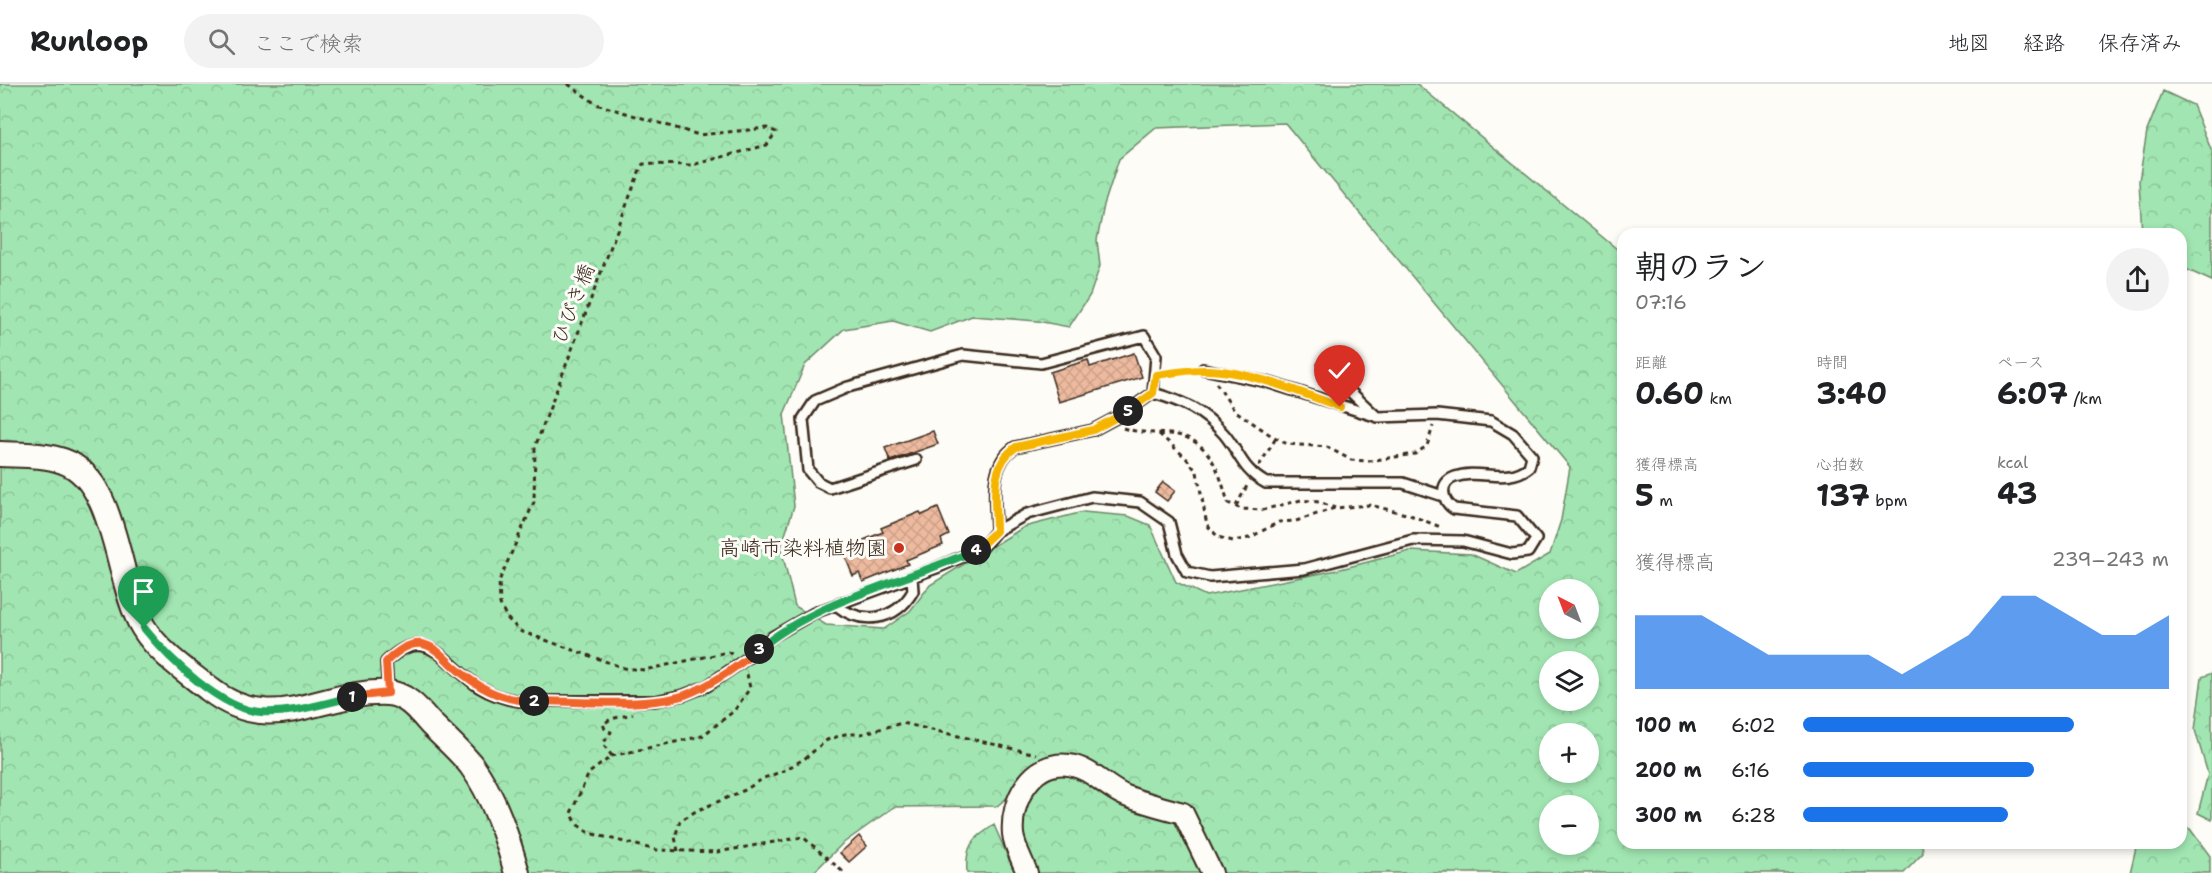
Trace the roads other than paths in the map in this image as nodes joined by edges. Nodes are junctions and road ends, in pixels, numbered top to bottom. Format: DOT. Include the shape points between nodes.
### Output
graph roads {
  1 [pos="1323,366"];
  2 [pos="1207,370"];
  3 [pos="1153,393"];
  4 [pos="1378,417"];
  5 [pos="0,454"];
  6 [pos="916,460"];
  7 [pos="1443,496"];
  8 [pos="996,531"];
  9 [pos="912,577"];
  10 [pos="836,605"];
  11 [pos="388,693"];
  12 [pos="517,873"];
  13 [pos="1027,873"];
  14 [pos="1212,873"];
  1 -- 4 [label="lane"];
  2 -- 4 [label="lane" via="1267,382"];
  3 -- 6 [label="lane" via="1156,356 1144,336 1041,363 963,355 848,387 815,401 803,419 808,470 830,488"];
  3 -- 7 [label="lane" via="1204,413 1226,436 1253,476 1266,483 1403,483"];
  3 -- 8 [label="lane" via="1093,430 1016,447 1005,454 999,463 996,485"];
  4 -- 7 [label="lane" via="1437,415 1491,421 1514,434 1532,456 1529,466 1513,475 1456,477 1447,483"];
  5 -- 11 [label="street" via="65,461 88,479 108,519 134,608 144,628 161,650 228,702 259,712 291,712"];
  7 -- 8 [label="lane" via="1454,509 1517,516 1536,539 1528,552 1512,554 1453,540 1413,540 1304,569 1210,577 1186,572 1177,554 1170,522 1140,502 1092,497 1027,514"];
  8 -- 9 [label="lane" via="982,548"];
  9 -- 10 [label="lane"];
  9 -- 10 [label="lane" via="913,591 896,612 862,619"];
  10 -- 11 [label="lane" via="772,637 707,686 655,701 500,698 479,687 426,645 411,645 386,662"];
  11 -- 12 [label="street" via="400,695 415,706 471,765 489,795"];
  13 -- 14 [label="street" via="1012,835 1016,812 1028,781 1056,765 1086,771 1125,796 1183,813"];
}
